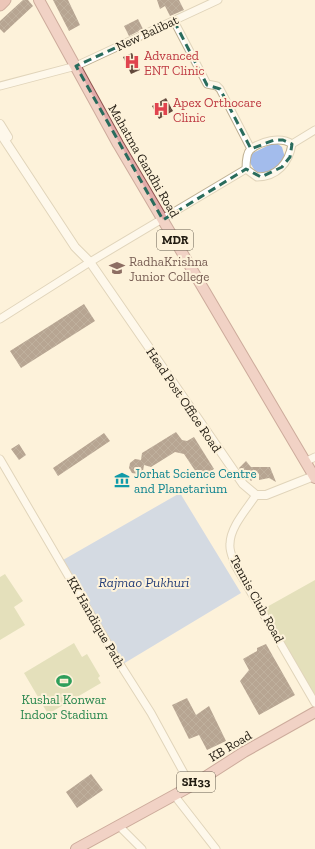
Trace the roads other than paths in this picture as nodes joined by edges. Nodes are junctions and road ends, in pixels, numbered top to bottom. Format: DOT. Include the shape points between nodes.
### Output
graph roads {
  1 [pos="5,0"];
  2 [pos="39,0"];
  3 [pos="218,0"];
  4 [pos="0,5"];
  5 [pos="174,21"];
  6 [pos="76,66"];
  7 [pos="0,86"];
  8 [pos="0,124"];
  9 [pos="315,130"];
  10 [pos="0,133"];
  11 [pos="292,144"];
  12 [pos="251,149"];
  13 [pos="246,169"];
  14 [pos="163,220"];
  15 [pos="80,251"];
  16 [pos="90,262"];
  17 [pos="0,319"];
  18 [pos="315,457"];
  19 [pos="0,459"];
  20 [pos="305,462"];
  21 [pos="314,477"];
  22 [pos="256,495"];
  23 [pos="315,703"];
  24 [pos="315,712"];
  25 [pos="191,786"];
  26 [pos="174,795"];
  27 [pos="118,825"];
  28 [pos="76,849"];
  29 [pos="142,849"];
  30 [pos="216,849"];
  1 -- 4 [label="highway"];
  2 -- 6 [label="main road, Mahatma Gandhi Road / MDR"];
  3 -- 5 [label="street, New Balibat"];
  5 -- 6 [label="street, New Balibat"];
  5 -- 12 [label="street" via="206,84 220,89"];
  6 -- 7 [label="street, New Balibat"];
  6 -- 14 [label="main road, Mahatma Gandhi Road / MDR"];
  8 -- 15 [label="street, Head Post Office Road" via="79,245"];
  9 -- 11 [label="street"];
  10 -- 15 [label="street, Head Post Office Road"];
  11 -- 12 [label="street" via="278,139"];
  11 -- 13 [label="street" via="287,162 275,172 257,178"];
  12 -- 13 [label="street"];
  13 -- 14 [label="street"];
  14 -- 16 [label="street"];
  14 -- 20 [label="main road, Mahatma Gandhi Road / MDR"];
  15 -- 16 [label="street, Head Post Office Road"];
  16 -- 17 [label="street"];
  16 -- 22 [label="street, Head Post Office Road" via="232,469"];
  18 -- 20 [label="street"];
  19 -- 25 [label="street, KK Handique Path" via="151,713"];
  20 -- 21 [label="main road, Mahatma Gandhi Road / MDR"];
  21 -- 22 [label="street" via="272,494"];
  22 -- 23 [label="street, Tennis Club Road" via="232,533 231,554"];
  24 -- 25 [label="main road, KB Road / SH33" via="244,752"];
  25 -- 26 [label="main road, KB Road / SH33"];
  26 -- 27 [label="main road, KB Road / SH33"];
  26 -- 30 [label="street"];
  27 -- 28 [label="main road, KB Road / SH33"];
  27 -- 29 [label="street"];
}
